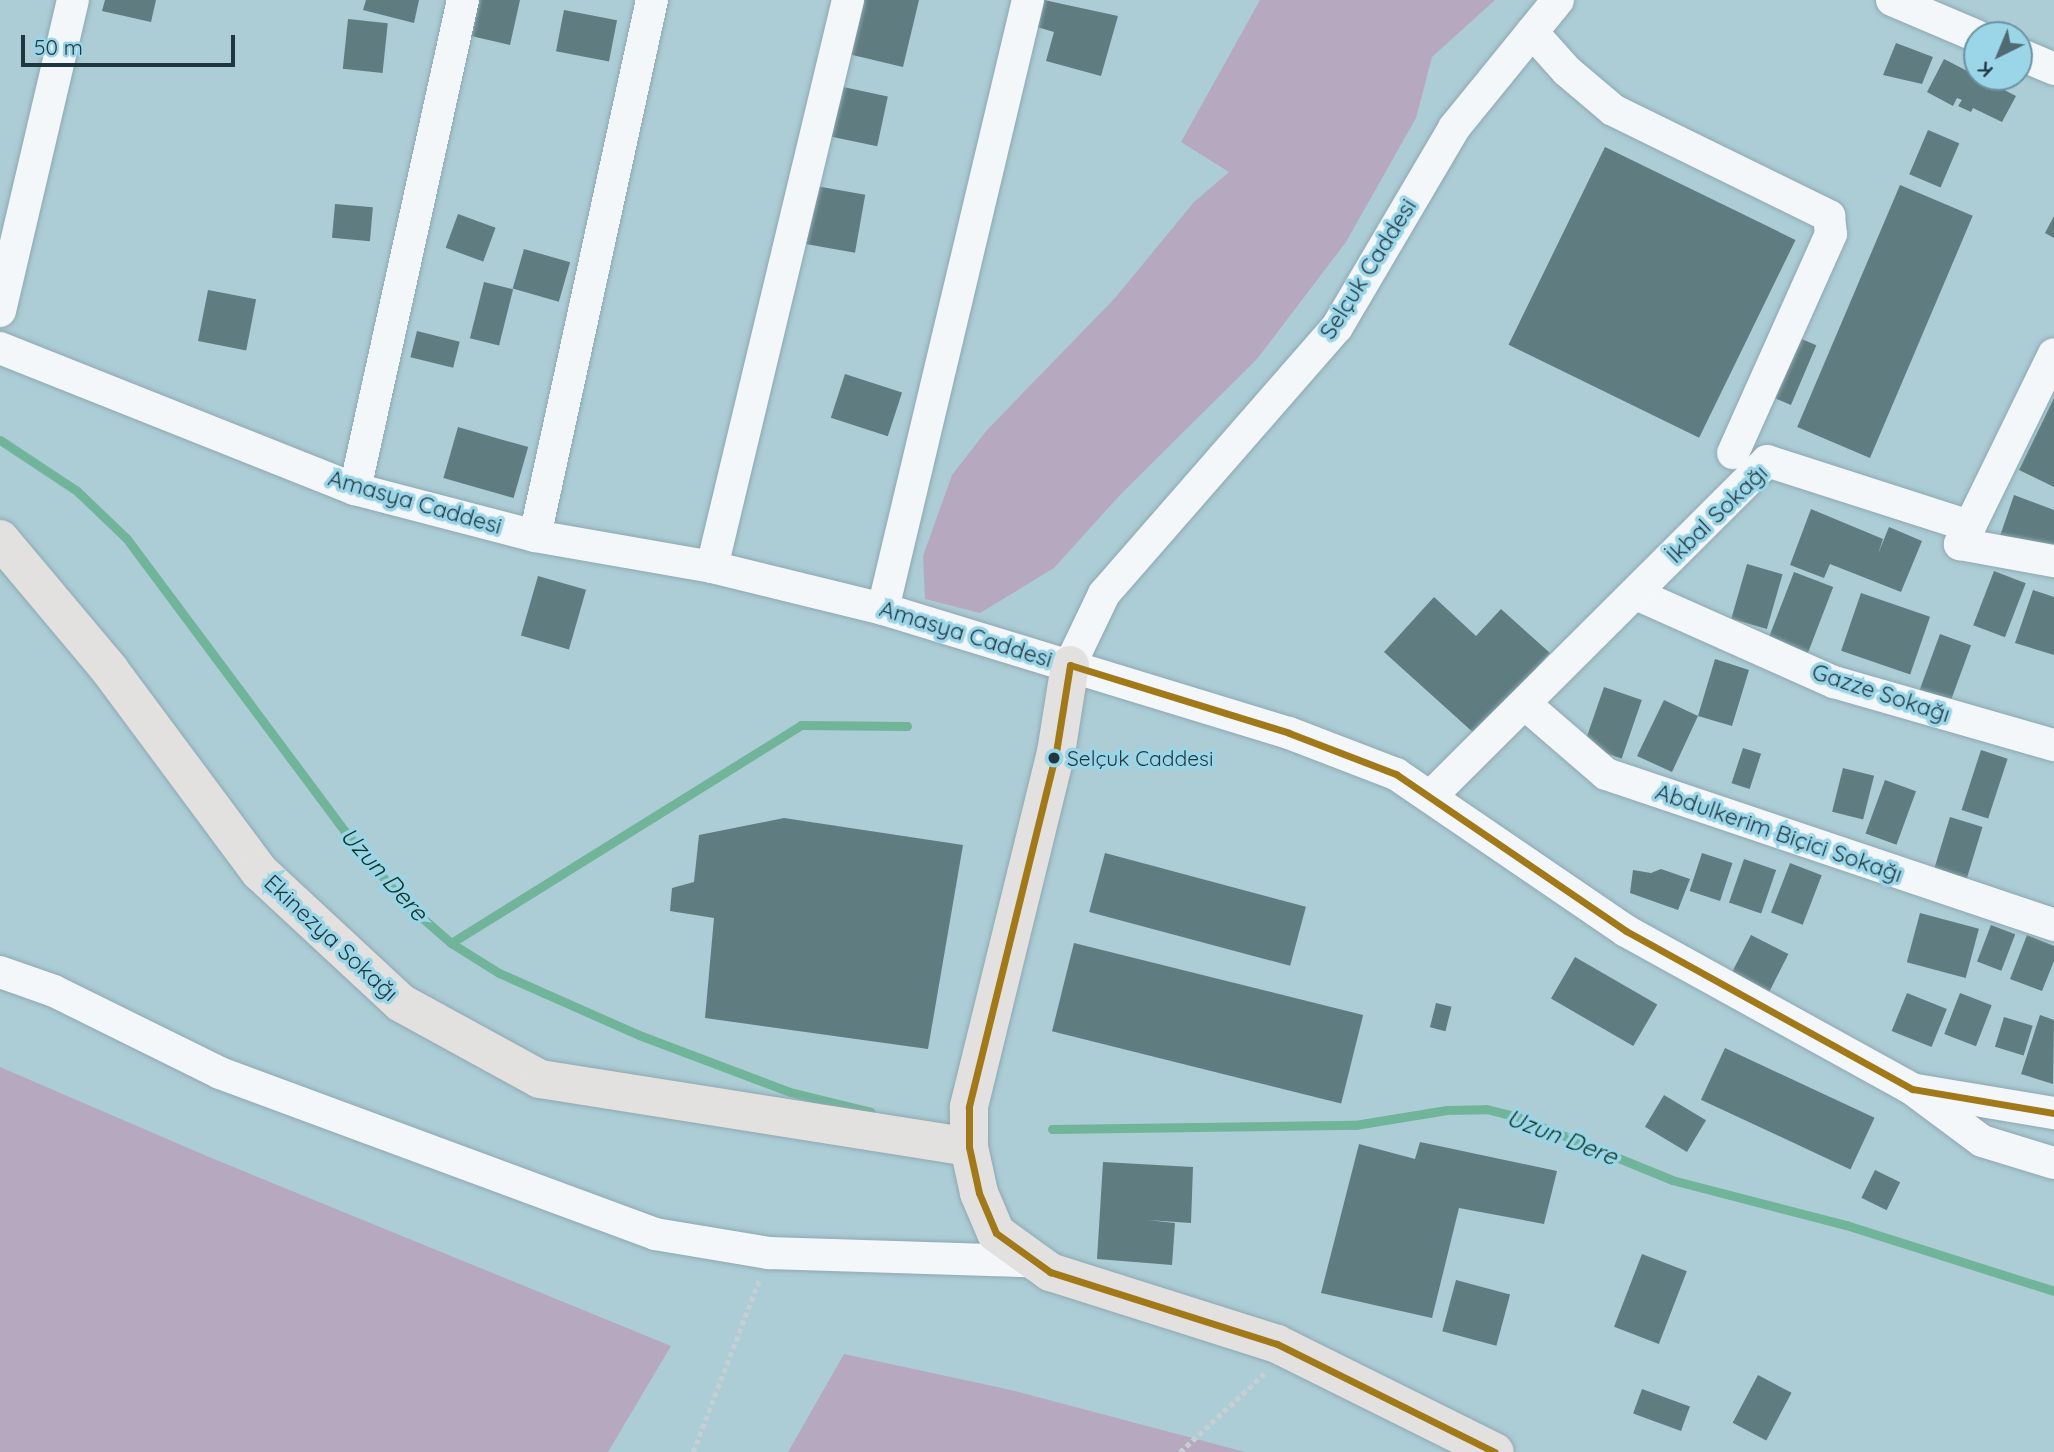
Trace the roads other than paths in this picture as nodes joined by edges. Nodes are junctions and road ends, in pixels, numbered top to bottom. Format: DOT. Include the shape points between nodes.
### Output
graph roads {
  1 [pos="74,0"];
  2 [pos="463,0"];
  3 [pos="652,0"];
  4 [pos="848,0"];
  5 [pos="1028,0"];
  6 [pos="1558,0"];
  7 [pos="1892,0"];
  8 [pos="1963,30"];
  9 [pos="1532,32"];
  10 [pos="2033,60"];
  11 [pos="2054,69"];
  12 [pos="0,312"];
  13 [pos="0,348"];
  14 [pos="2054,354"];
  15 [pos="1733,453"];
  16 [pos="355,489"];
  17 [pos="1970,526"];
  18 [pos="535,536"];
  19 [pos="0,540"];
  20 [pos="2054,561"];
  21 [pos="712,567"];
  22 [pos="1636,594"];
  23 [pos="883,609"];
  24 [pos="1070,665"];
  25 [pos="1525,704"];
  26 [pos="2054,745"];
  27 [pos="1432,795"];
  28 [pos="2054,925"];
  29 [pos="0,972"];
  30 [pos="1912,1089"];
  31 [pos="2054,1113"];
  32 [pos="969,1147"];
  33 [pos="2054,1163"];
  34 [pos="1029,1261"];
  35 [pos="1496,1452"];
  1 -- 12 [label="street"];
  2 -- 16 [label="street"];
  3 -- 18 [label="street"];
  4 -- 21 [label="street"];
  5 -- 23 [label="street"];
  6 -- 9 [label="street, Selçuk Caddesi"];
  7 -- 8 [label="street"];
  9 -- 15 [label="street" via="1567,71 1613,110 1829,216 1831,234"];
  9 -- 24 [label="street, Selçuk Caddesi" via="1454,128 1337,327 1104,594"];
  10 -- 11 [label="street"];
  13 -- 16 [label="street, Amasya Caddesi"];
  14 -- 17 [label="street"];
  16 -- 18 [label="street, Amasya Caddesi"];
  17 -- 20 [label="street" via="1960,544"];
  17 -- 22 [label="street, İkbal Sokağı" via="1767,461"];
  18 -- 21 [label="street, Amasya Caddesi"];
  19 -- 32 [label="main road, Ekinezya Sokağı" via="109,669 260,872 401,1003 540,1079"];
  21 -- 23 [label="street, Amasya Caddesi"];
  22 -- 25 [label="street, İkbal Sokağı"];
  22 -- 26 [label="street, Gazze Sokağı" via="1834,682"];
  23 -- 24 [label="street, Amasya Caddesi"];
  24 -- 27 [label="street, Amasya Caddesi" via="1289,733 1396,774"];
  24 -- 32 [label="main road" via="1056,752 984,1031 969,1107"];
  25 -- 27 [label="street, İkbal Sokağı"];
  25 -- 28 [label="street, Abdulkerim Biçici Sokağı" via="1606,775"];
  27 -- 30 [label="street, Amasya Caddesi" via="1626,931"];
  29 -- 34 [label="street" via="54,991 220,1073 655,1234 769,1253"];
  30 -- 31 [label="street"];
  30 -- 33 [label="street, Amasya Caddesi" via="1982,1141"];
  32 -- 34 [label="main road" via="979,1193 996,1233"];
  34 -- 35 [label="main road" via="1049,1272 1277,1345"];
}
